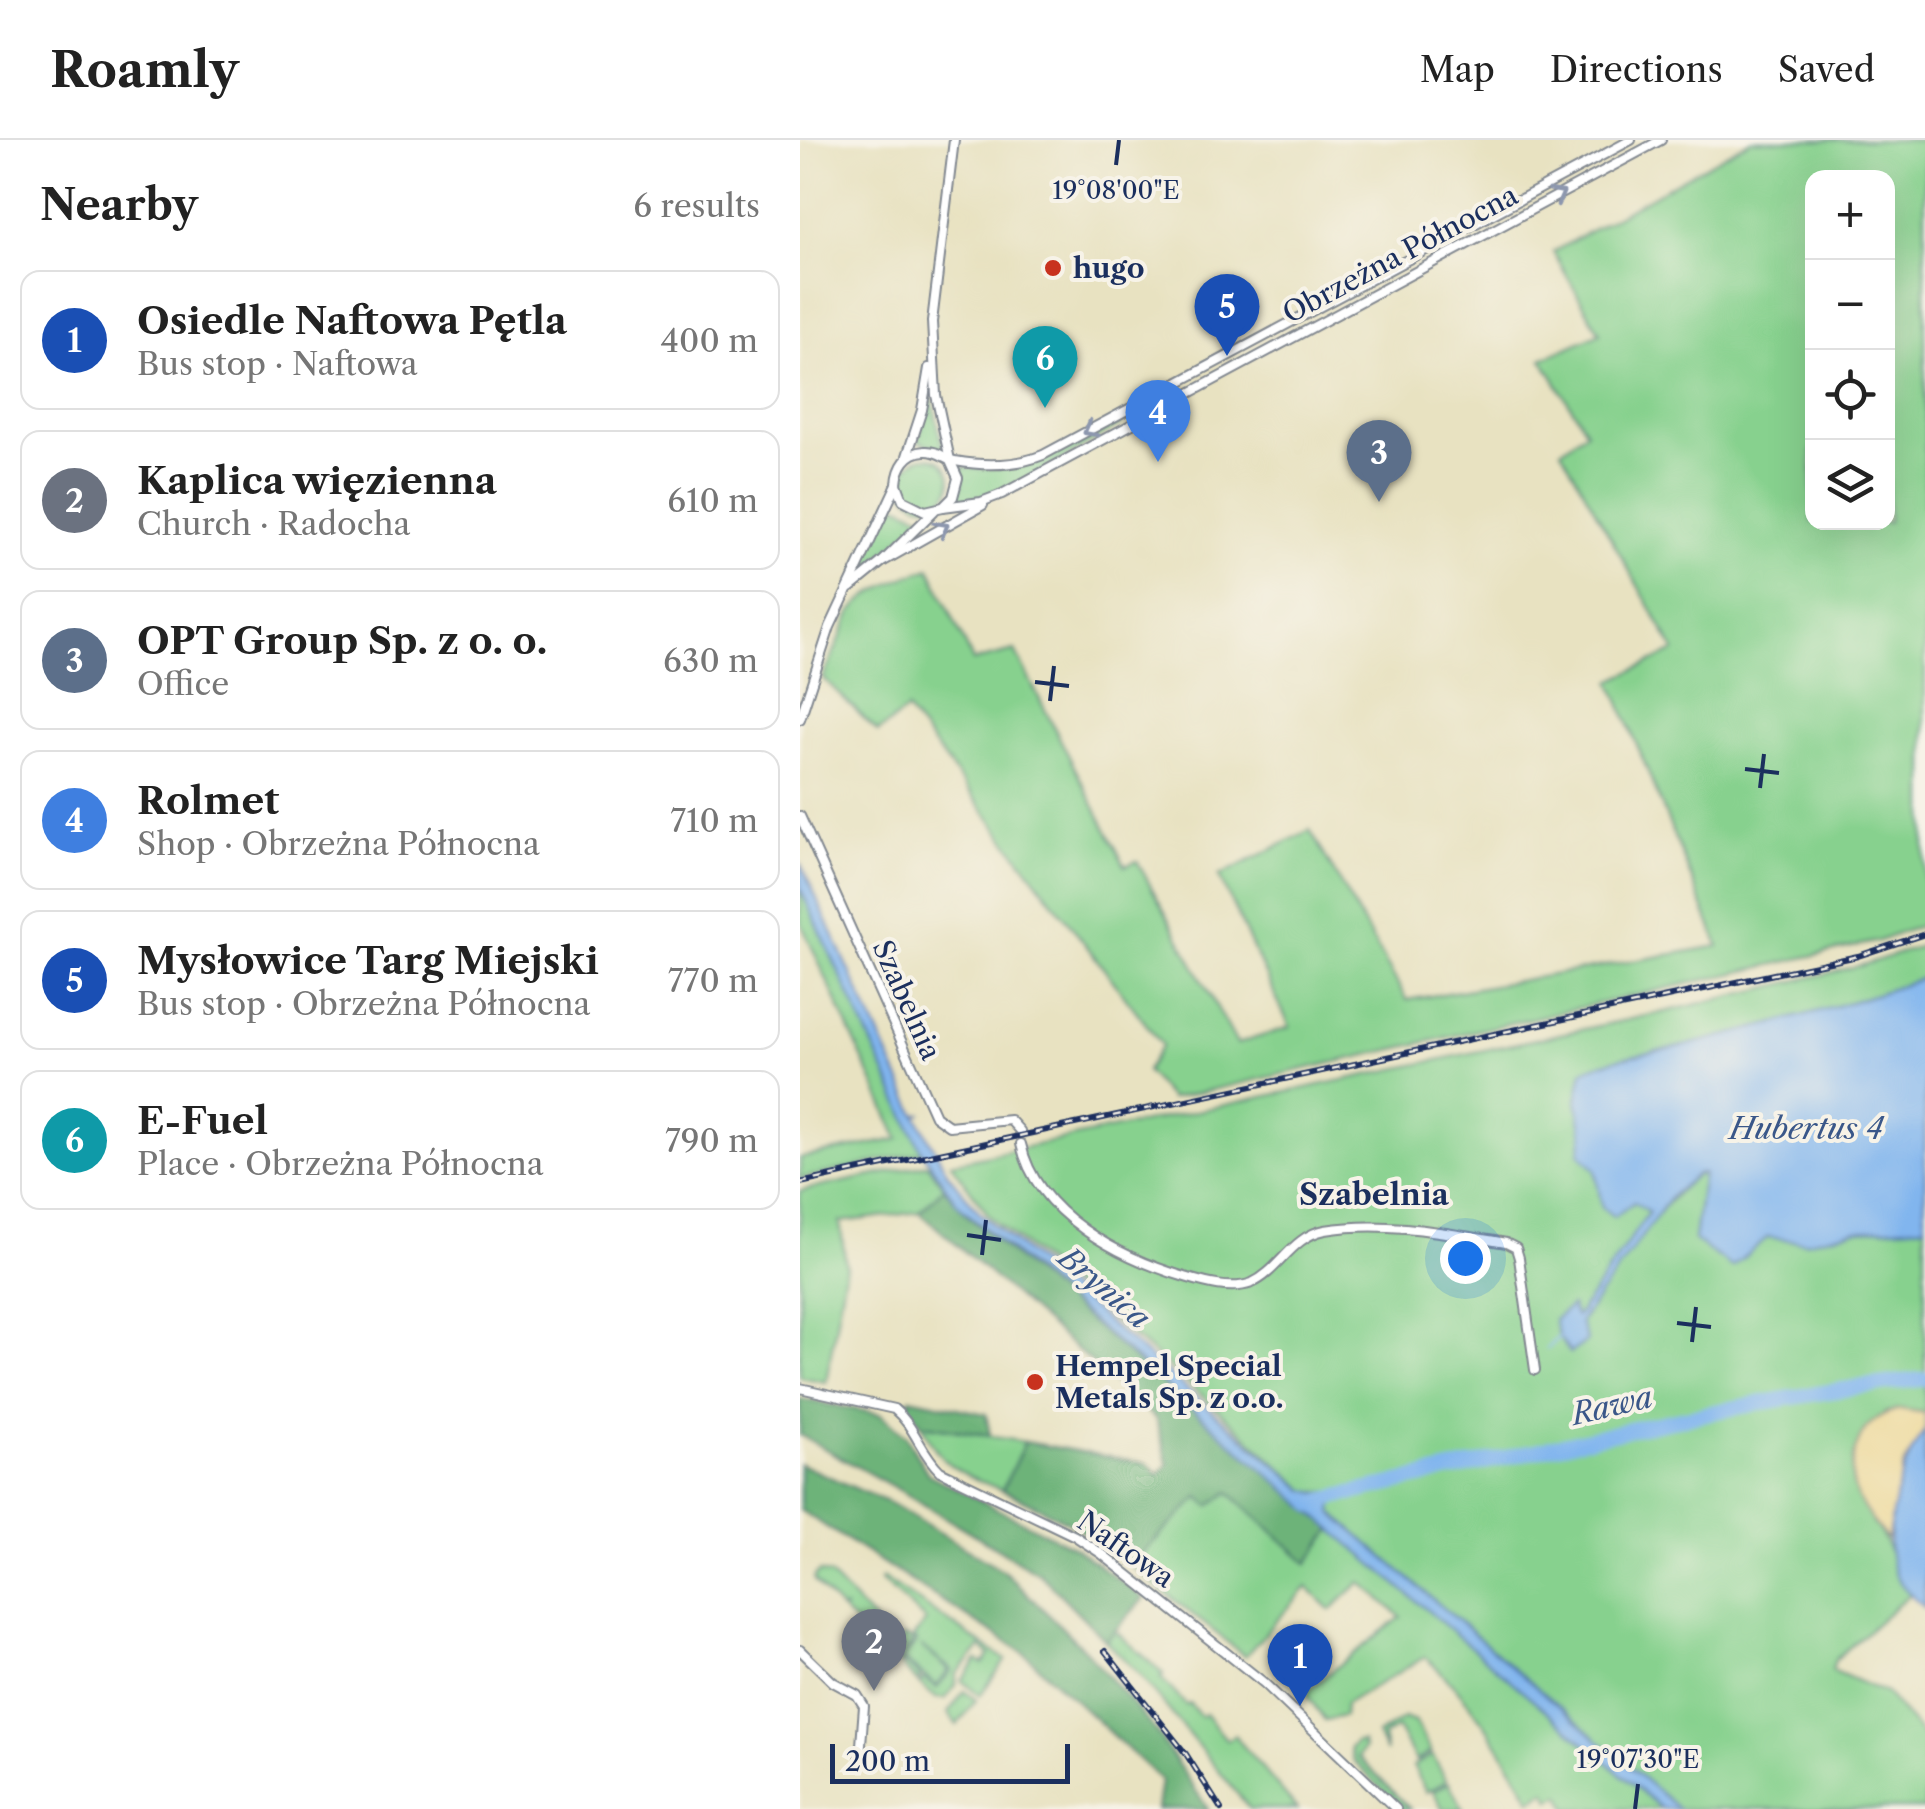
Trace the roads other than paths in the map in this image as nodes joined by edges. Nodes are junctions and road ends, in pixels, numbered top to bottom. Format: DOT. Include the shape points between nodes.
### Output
graph roads {
  1 [pos="954,140"];
  2 [pos="1631,140"];
  3 [pos="1661,140"];
  4 [pos="1438,244"];
  5 [pos="1445,256"];
  6 [pos="932,354"];
  7 [pos="1176,384"];
  8 [pos="1183,396"];
  9 [pos="906,459"];
  10 [pos="950,460"];
  11 [pos="897,484"];
  12 [pos="1002,494"];
  13 [pos="938,509"];
  14 [pos="882,562"];
  15 [pos="847,591"];
  16 [pos="800,719"];
  17 [pos="800,816"];
  18 [pos="1020,1131"];
  19 [pos="1021,1144"];
  20 [pos="1535,1370"];
  21 [pos="800,1388"];
  22 [pos="800,1650"];
  23 [pos="860,1758"];
  24 [pos="1396,1809"];
  1 -- 6 [label="street"];
  2 -- 4 [label="street, Obrzeżna Północna"];
  5 -- 3 [label="street, Obrzeżna Północna, one-way"];
  4 -- 5 [label="street"];
  4 -- 7 [label="street, Obrzeżna Północna"];
  5 -- 8 [label="street, Obrzeżna Północna"];
  6 -- 9 [label="street"];
  6 -- 10 [label="street"];
  7 -- 8 [label="street"];
  7 -- 10 [label="street, Obrzeżna Północna, one-way" via="1036,458 1001,464"];
  8 -- 12 [label="street, Obrzeżna Północna"];
  9 -- 10 [label="street" via="928,450"];
  9 -- 11 [label="street"];
  10 -- 13 [label="street" via="957,488"];
  11 -- 13 [label="street" via="910,506"];
  11 -- 15 [label="street"];
  12 -- 13 [label="street, Obrzeżna Północna"];
  14 -- 12 [label="street, one-way"];
  13 -- 14 [label="street"];
  14 -- 15 [label="street"];
  15 -- 16 [label="street"];
  17 -- 18 [label="street, Szabelnia" via="935,1116 950,1126 1010,1120"];
  19 -- 20 [label="street" via="1032,1177 1066,1215 1154,1268 1220,1286 1255,1282 1321,1230 1415,1228 1506,1243 1519,1258"];
  21 -- 24 [label="street, Naftowa" via="894,1409 940,1471 1102,1554 1264,1684"];
  22 -- 23 [label="street" via="864,1706"];
}
